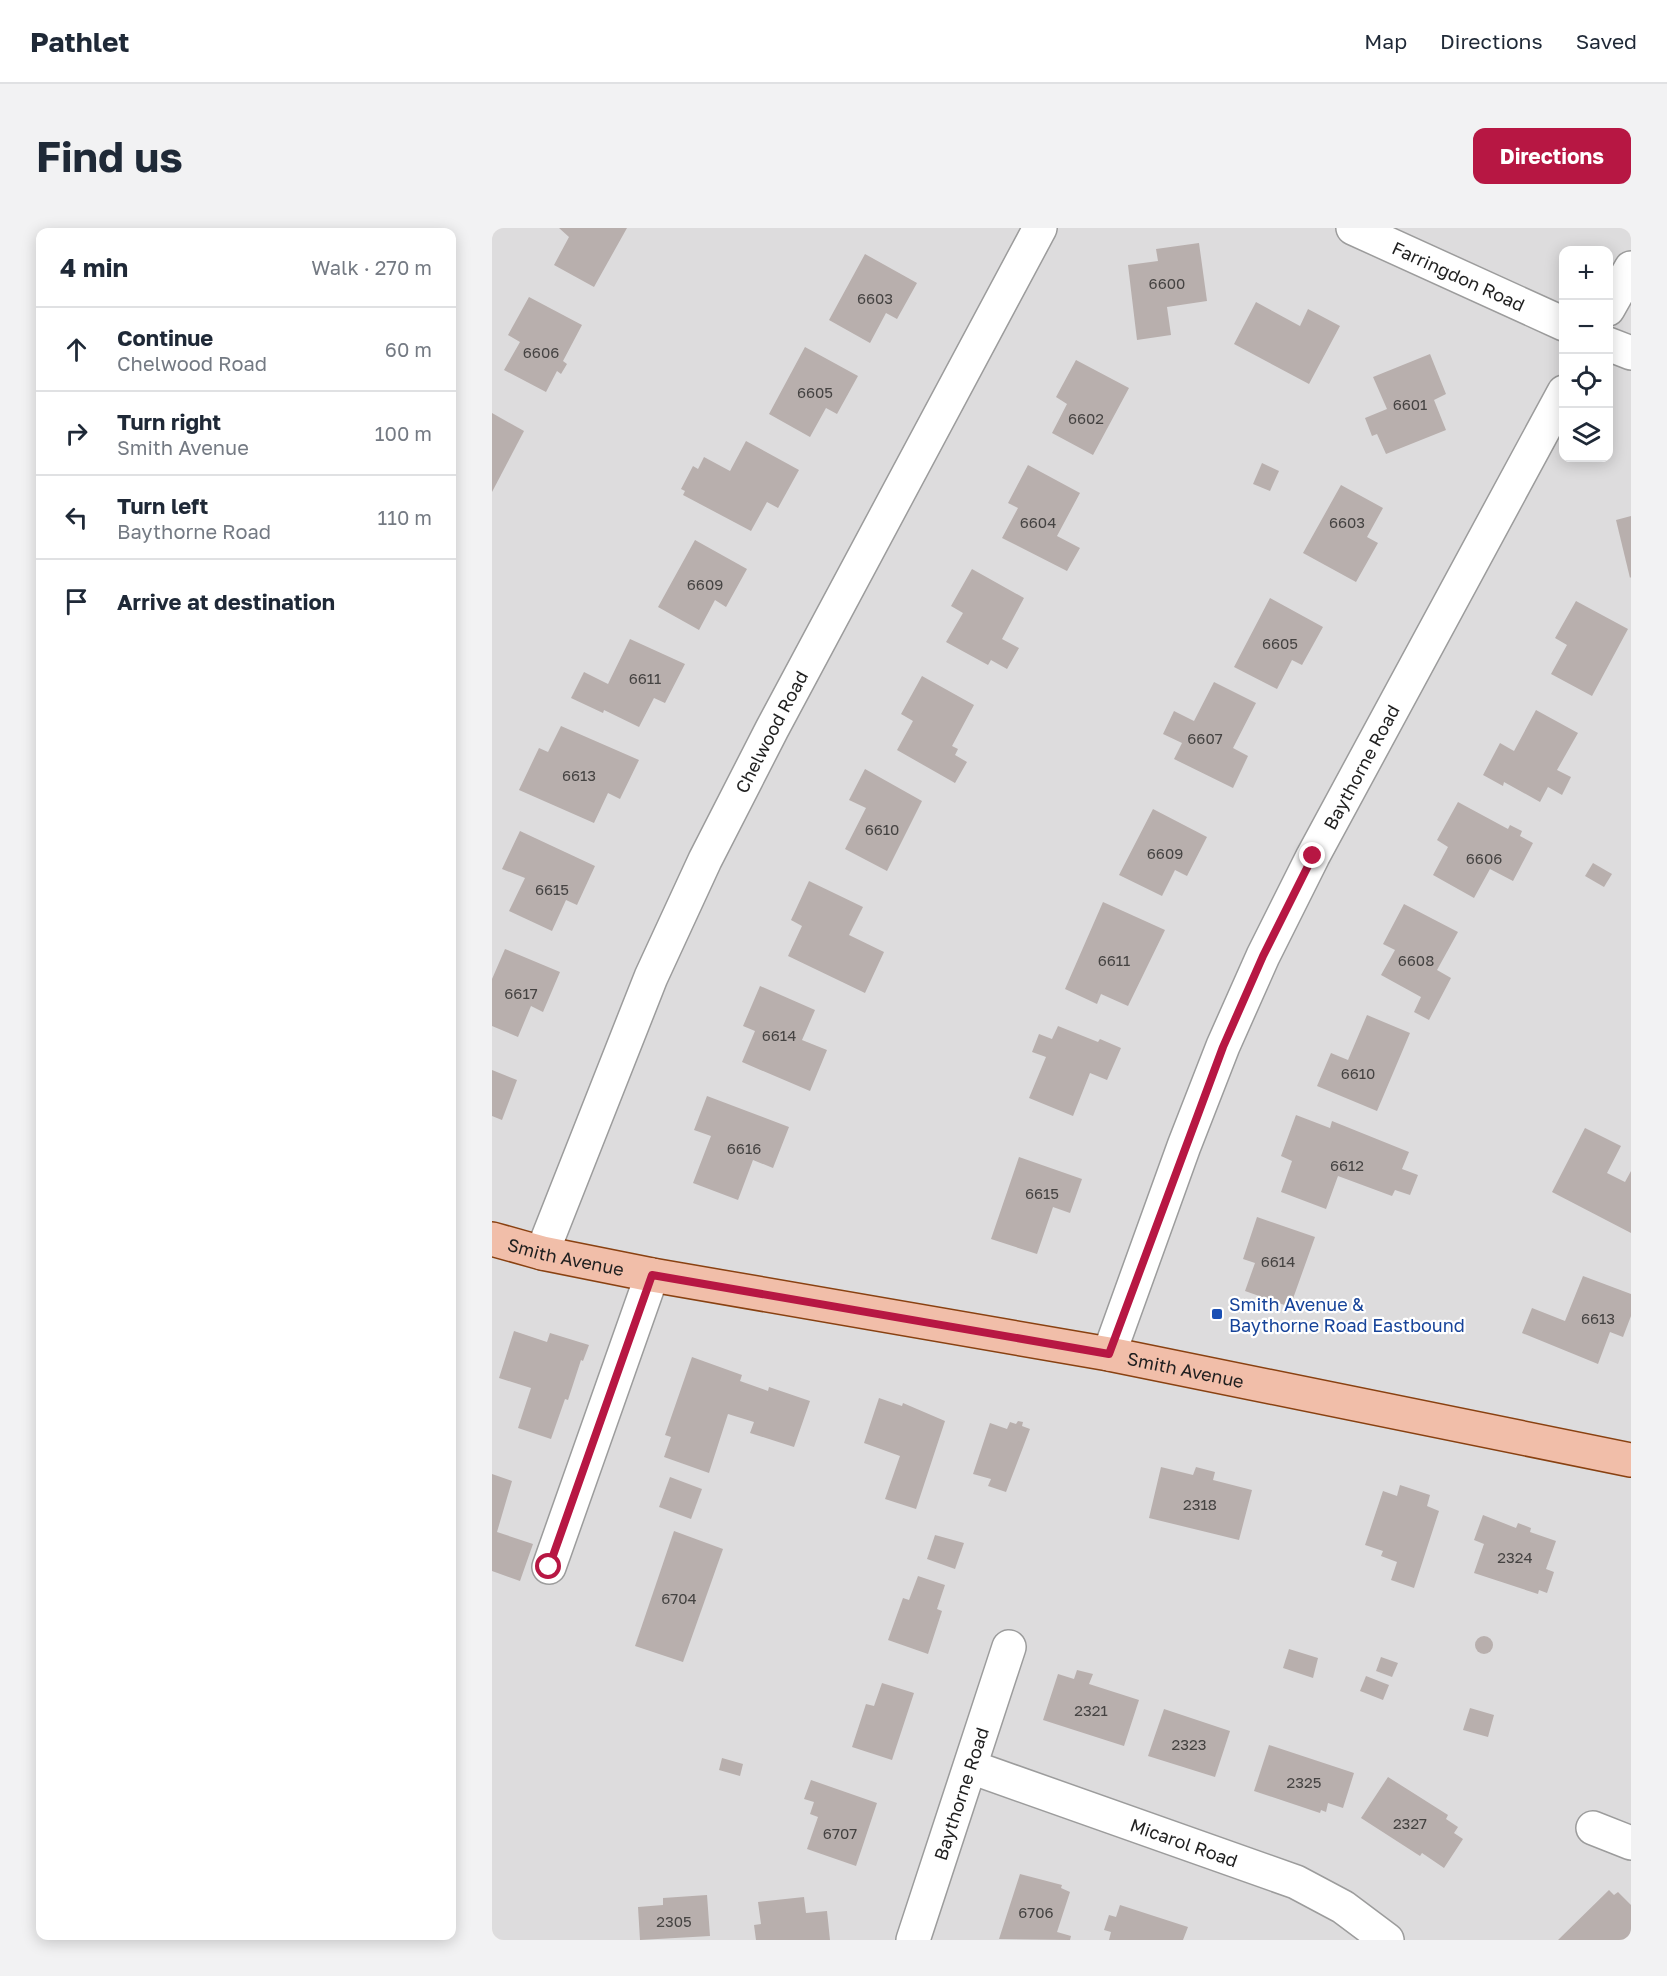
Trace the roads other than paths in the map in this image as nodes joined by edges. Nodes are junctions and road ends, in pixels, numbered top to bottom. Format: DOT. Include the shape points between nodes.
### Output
graph roads {
  1 [pos="1040,228"];
  2 [pos="1353,228"];
  3 [pos="1631,268"];
  4 [pos="1613,300"];
  5 [pos="1559,322"];
  6 [pos="1613,346"];
  7 [pos="1631,353"];
  8 [pos="1559,399"];
  9 [pos="492,1239"];
  10 [pos="542,1253"];
  11 [pos="652,1275"];
  12 [pos="1109,1354"];
  13 [pos="1631,1460"];
  14 [pos="549,1567"];
  15 [pos="1009,1647"];
  16 [pos="971,1767"];
  17 [pos="1593,1828"];
  18 [pos="1631,1843"];
  19 [pos="913,1940"];
  20 [pos="1387,1940"];
  1 -- 10 [label="street, Chelwood Road" via="705,860 651,976"];
  2 -- 5 [label="street, Farringdon Road"];
  3 -- 4 [label="street"];
  6 -- 7 [label="street"];
  8 -- 12 [label="street, Baythorne Road" via="1263,956 1184,1146"];
  9 -- 10 [label="main road, Smith Avenue"];
  10 -- 11 [label="main road, Smith Avenue"];
  11 -- 12 [label="main road, Smith Avenue"];
  11 -- 14 [label="street"];
  12 -- 13 [label="main road, Smith Avenue"];
  15 -- 16 [label="street, Baythorne Road"];
  16 -- 19 [label="street, Baythorne Road"];
  16 -- 20 [label="street, Micarol Road" via="1296,1881 1343,1907"];
  17 -- 18 [label="street"];
}
